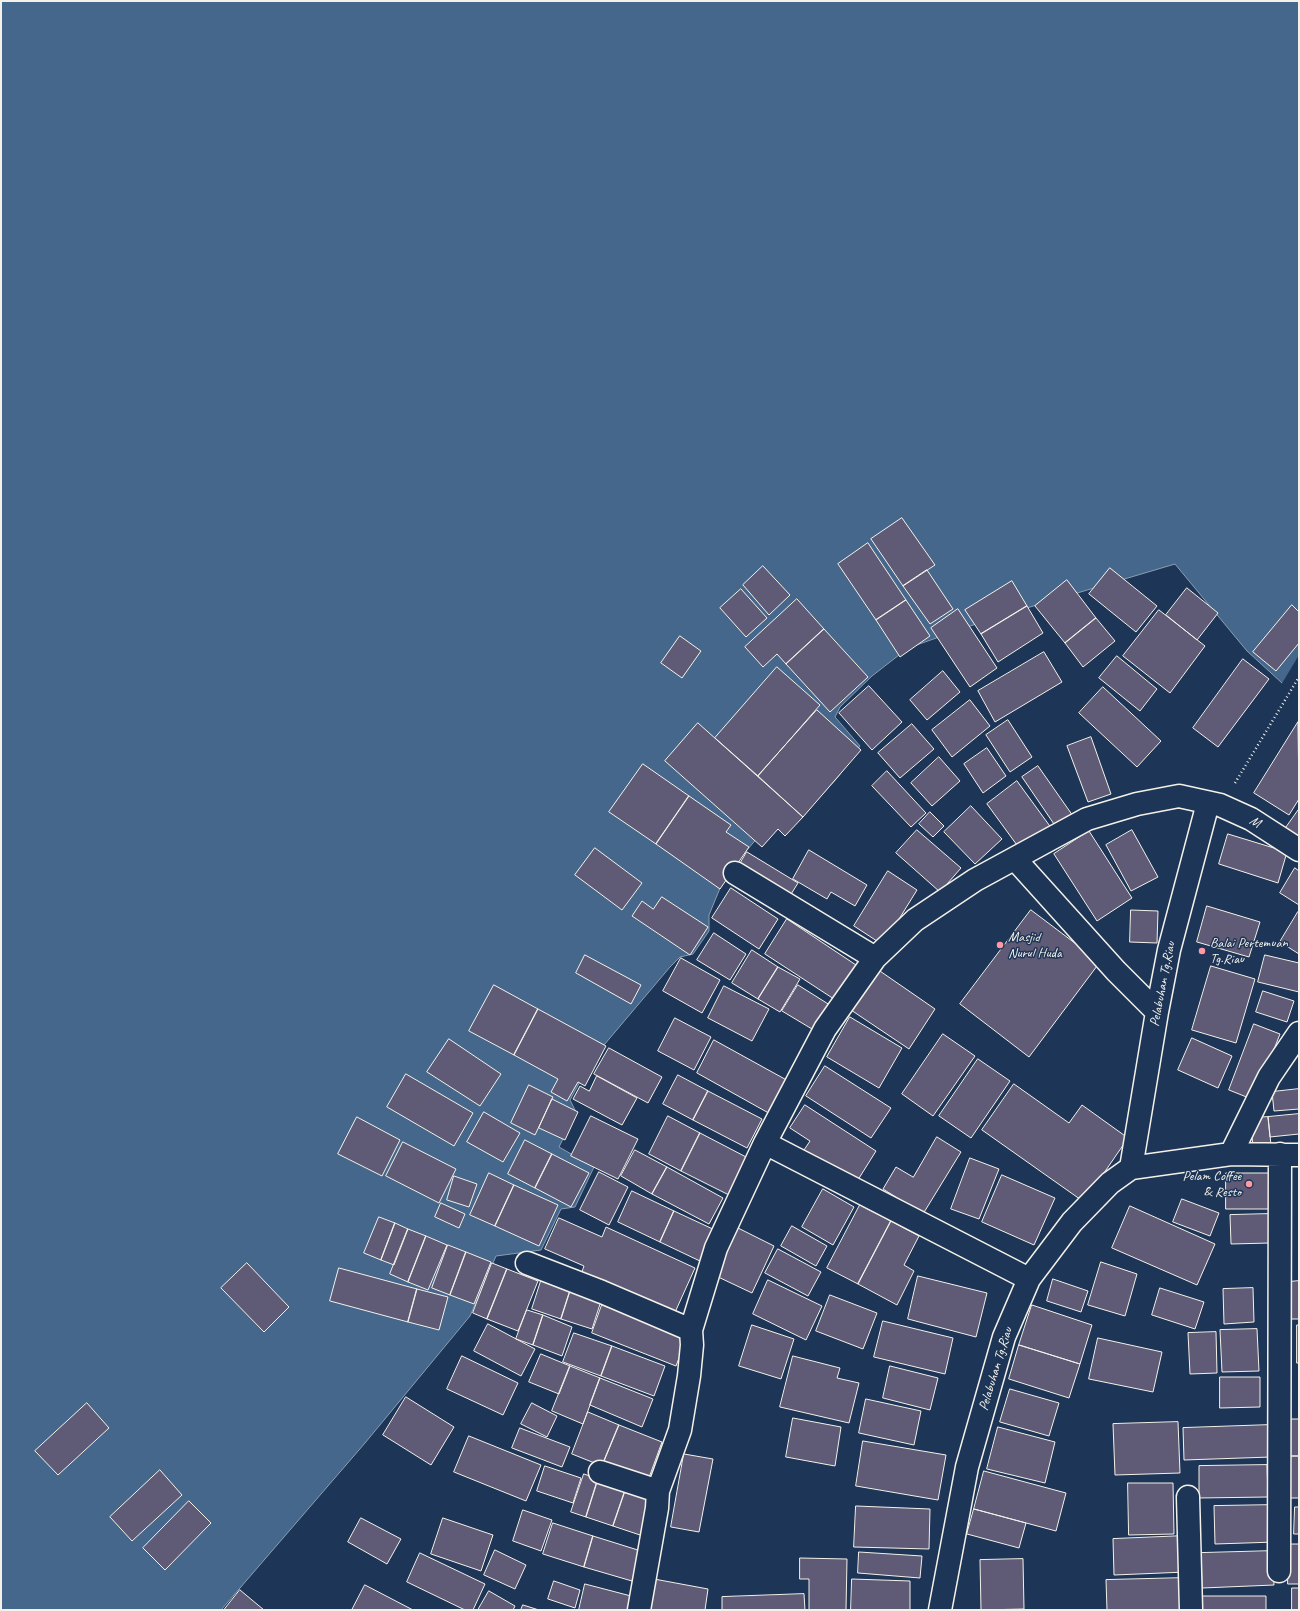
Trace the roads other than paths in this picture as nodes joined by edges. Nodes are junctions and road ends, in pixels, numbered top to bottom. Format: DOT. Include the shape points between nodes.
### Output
graph roads {
  1 [pos="1214,804"];
  2 [pos="1299,850"];
  3 [pos="1015,859"];
  4 [pos="735,873"];
  5 [pos="875,958"];
  6 [pos="1157,1012"];
  7 [pos="1299,1033"];
  8 [pos="765,1143"];
  9 [pos="1231,1154"];
  10 [pos="1290,1155"];
  11 [pos="1131,1168"];
  12 [pos="527,1263"];
  13 [pos="1029,1279"];
  14 [pos="691,1330"];
  15 [pos="600,1472"];
  16 [pos="658,1491"];
  17 [pos="1188,1497"];
  18 [pos="1279,1571"];
  19 [pos="639,1610"];
  20 [pos="940,1610"];
  21 [pos="1191,1610"];
  1 -- 2 [label="street, M" via="1251,819"];
  1 -- 3 [label="street, M" via="1179,796 1137,804 1087,819"];
  1 -- 6 [label="street, Pelabuhan Tg.Riau" via="1169,950"];
  3 -- 5 [label="street, M" via="975,880 915,920"];
  3 -- 6 [label="street" via="1116,971"];
  4 -- 5 [label="street"];
  5 -- 8 [label="street, M" via="825,1029"];
  6 -- 11 [label="street, Pelabuhan Tg.Riau"];
  7 -- 9 [label="street" via="1269,1077"];
  8 -- 13 [label="street"];
  8 -- 14 [label="street, M" via="716,1248"];
  9 -- 10 [label="street, Pelabuhan Tg.Riau"];
  9 -- 11 [label="street, Pelabuhan Tg.Riau"];
  10 -- 18 [label="street"];
  11 -- 13 [label="street, Pelabuhan Tg.Riau" via="1110,1183 1072,1222"];
  12 -- 14 [label="street"];
  13 -- 20 [label="street, Pelabuhan Tg.Riau" via="1004,1336 967,1467"];
  14 -- 16 [label="street, M" via="689,1376 680,1430"];
  15 -- 16 [label="street"];
  16 -- 19 [label="street, M"];
  17 -- 21 [label="street"];
}
